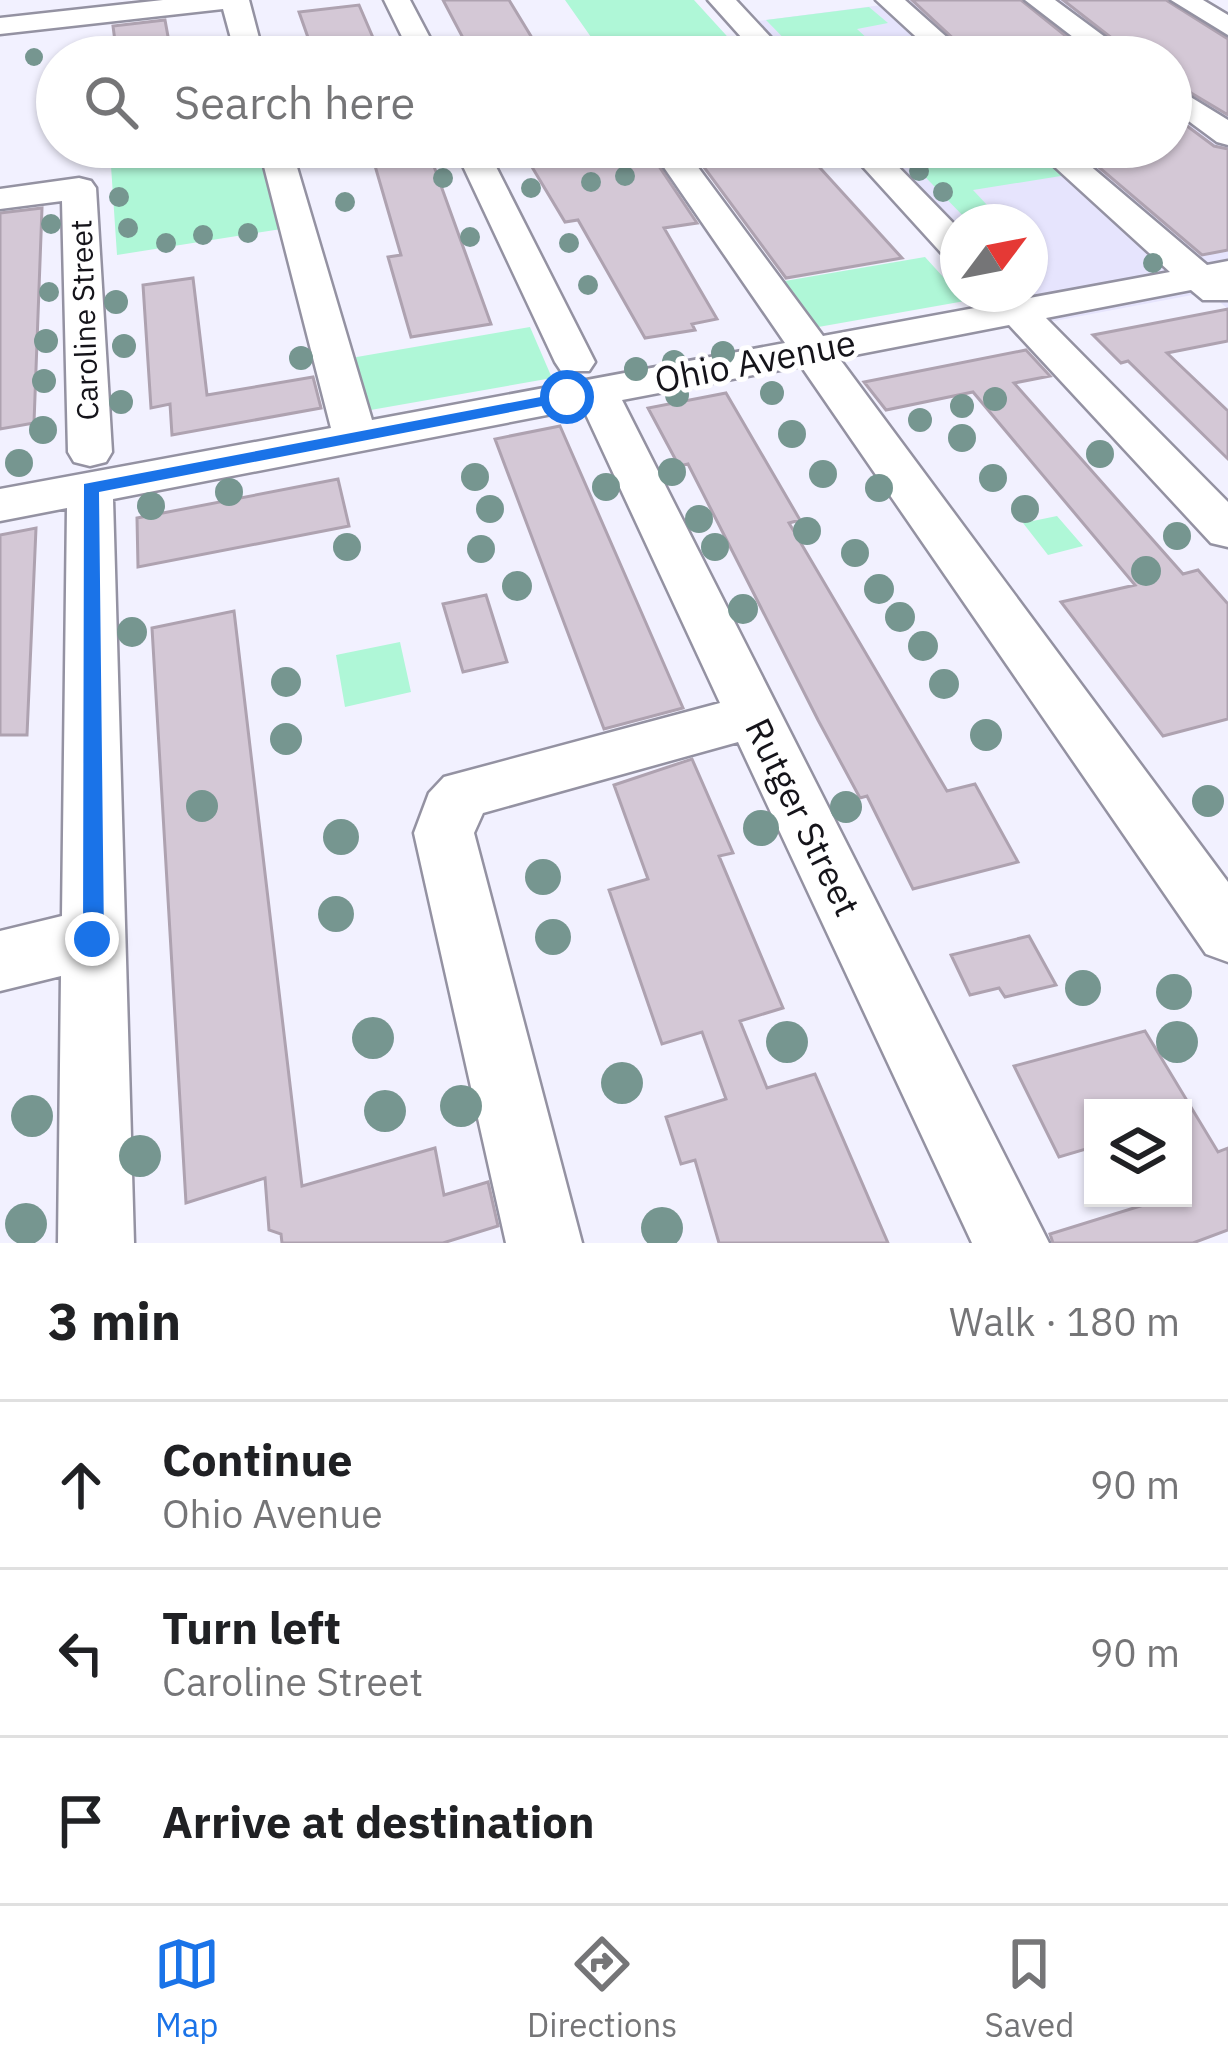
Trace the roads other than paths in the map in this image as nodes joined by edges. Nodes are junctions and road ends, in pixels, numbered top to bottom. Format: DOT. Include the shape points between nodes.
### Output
graph roads {
  1 [pos="235,0"];
  2 [pos="397,0"];
  3 [pos="721,0"];
  4 [pos="889,0"];
  5 [pos="1038,0"];
  6 [pos="1184,0"];
  7 [pos="66,21"];
  8 [pos="0,26"];
  9 [pos="1228,27"];
  10 [pos="244,36"];
  11 [pos="415,36"];
  12 [pos="755,36"];
  13 [pos="931,36"];
  14 [pos="1089,36"];
  15 [pos="1192,109"];
  16 [pos="1228,134"];
  17 [pos="280,168"];
  18 [pos="481,168"];
  19 [pos="681,168"];
  20 [pos="881,168"];
  21 [pos="1075,168"];
  22 [pos="0,199"];
  23 [pos="940,230"];
  24 [pos="1218,284"];
  25 [pos="1048,308"];
  26 [pos="1018,312"];
  27 [pos="812,351"];
  28 [pos="586,377"];
  29 [pos="355,438"];
  30 [pos="90,470"];
  31 [pos="0,505"];
  32 [pos="1228,531"];
  33 [pos="753,716"];
  34 [pos="1228,933"];
  35 [pos="92,939"];
  36 [pos="0,961"];
  37 [pos="96,1243"];
  38 [pos="544,1243"];
  39 [pos="1011,1243"];
  1 -- 7 [label="street"];
  1 -- 10 [label="street"];
  2 -- 11 [label="street"];
  3 -- 12 [label="street"];
  4 -- 13 [label="street"];
  5 -- 14 [label="street"];
  6 -- 9 [label="street"];
  7 -- 8 [label="street"];
  15 -- 16 [label="street"];
  17 -- 29 [label="street"];
  18 -- 28 [label="street, Rutger Street"];
  19 -- 27 [label="street"];
  20 -- 23 [label="street"];
  21 -- 24 [label="street"];
  22 -- 30 [label="street, Caroline Street" via="79,188"];
  24 -- 25 [label="street, Ohio Avenue"];
  26 -- 27 [label="street, Ohio Avenue"];
  26 -- 32 [label="street"];
  27 -- 28 [label="street, Ohio Avenue"];
  27 -- 34 [label="street"];
  28 -- 29 [label="street, Ohio Avenue"];
  28 -- 33 [label="street, Rutger Street"];
  29 -- 30 [label="street, Ohio Avenue"];
  30 -- 31 [label="street, Ohio Avenue"];
  30 -- 35 [label="street, Caroline Street"];
  33 -- 38 [label="street" via="464,794 450,812 444,832"];
  33 -- 39 [label="street, Rutger Street"];
  35 -- 36 [label="street"];
  35 -- 37 [label="street, Caroline Street"];
}
